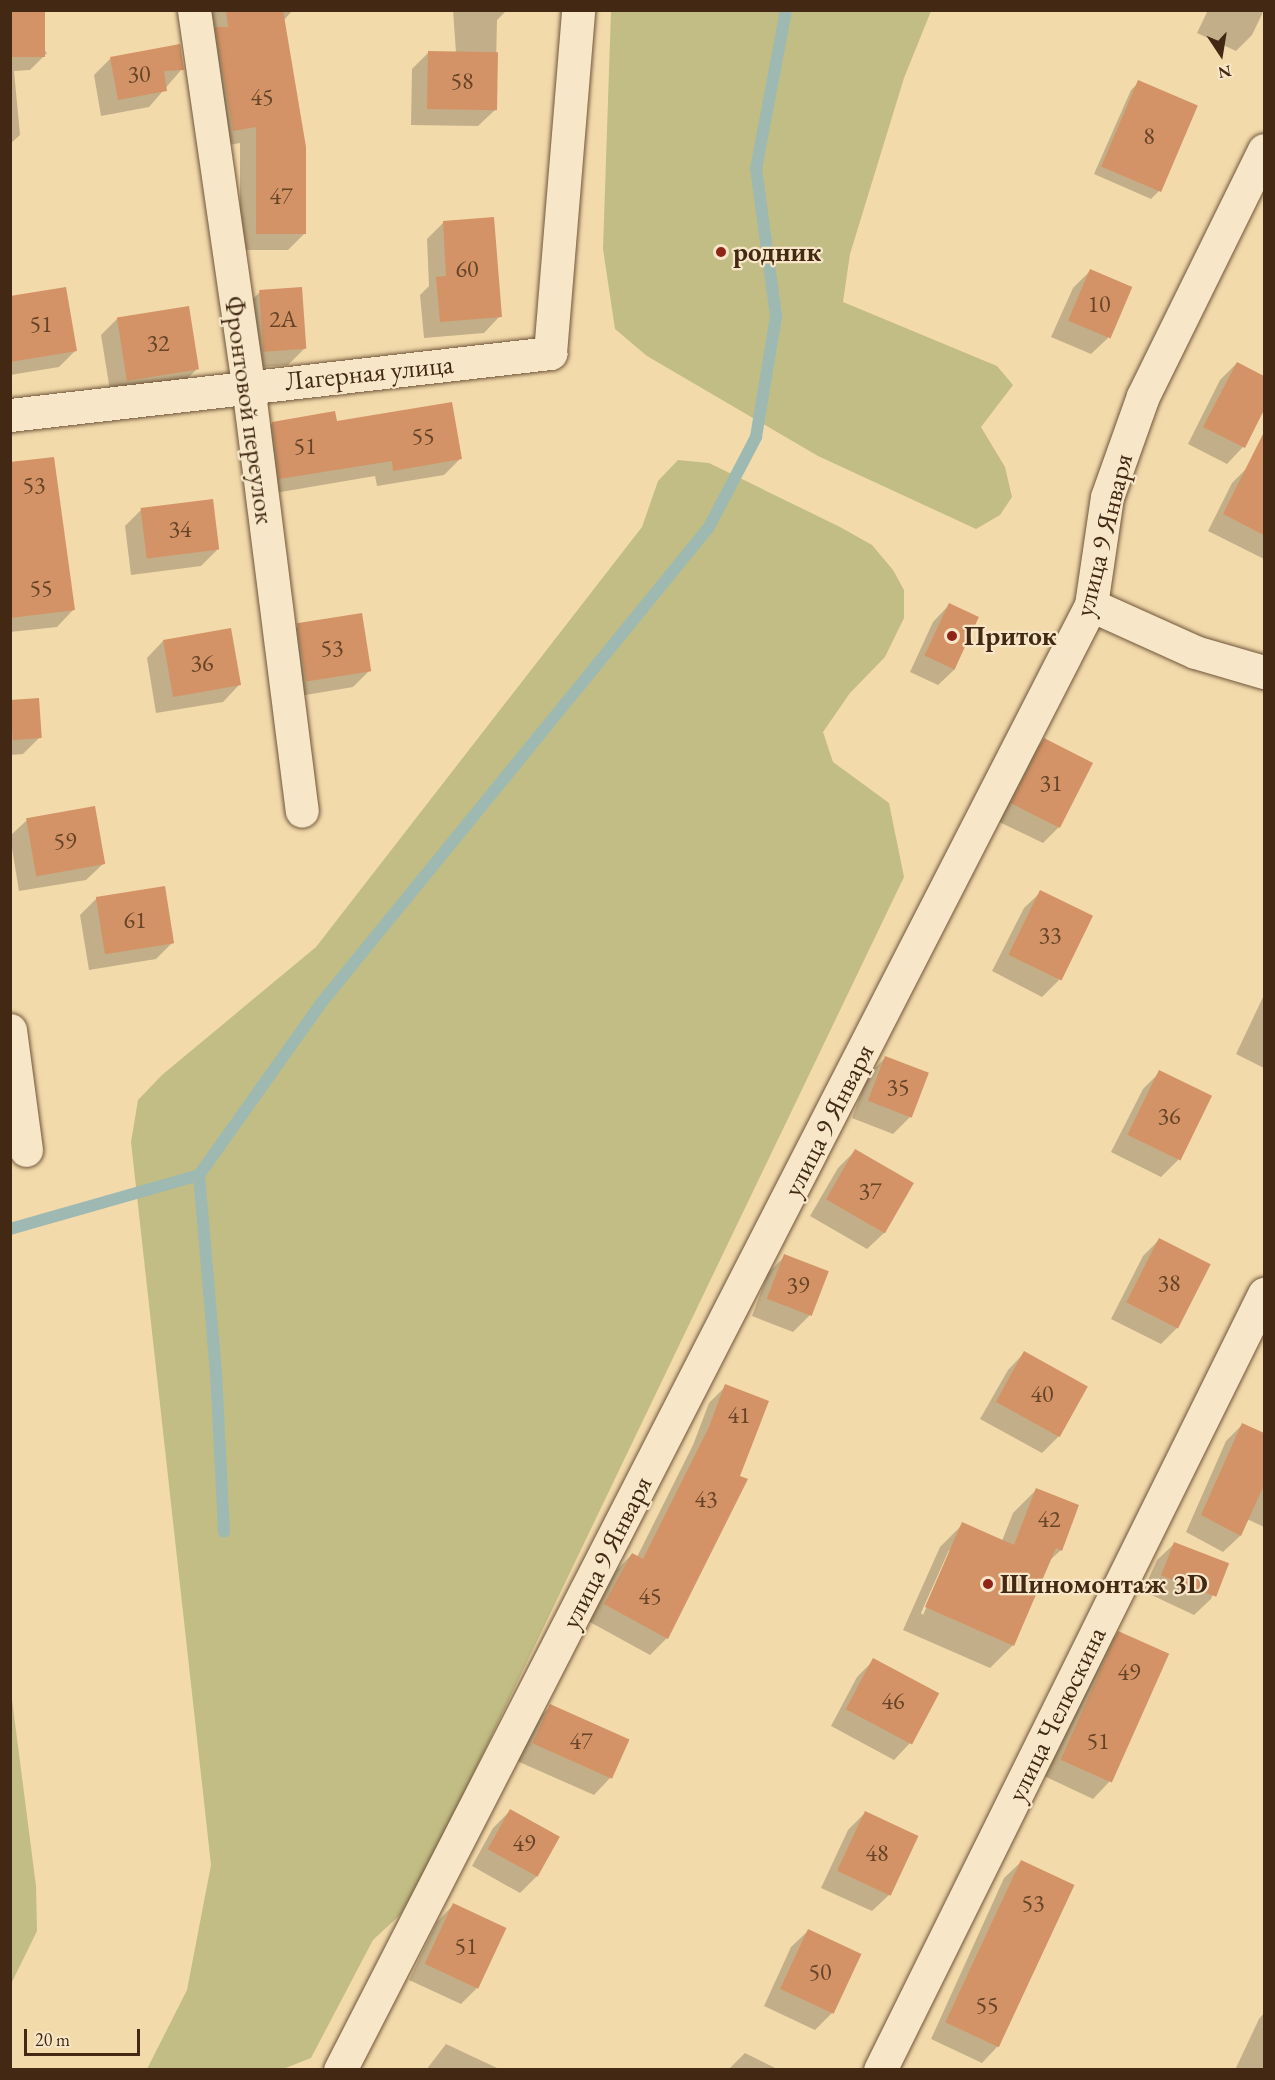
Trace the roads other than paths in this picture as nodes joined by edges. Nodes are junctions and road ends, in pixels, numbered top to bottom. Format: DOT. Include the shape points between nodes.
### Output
graph roads {
  1 [pos="194,10"];
  2 [pos="578,10"];
  3 [pos="1264,150"];
  4 [pos="248,385"];
  5 [pos="10,415"];
  6 [pos="1091,605"];
  7 [pos="1264,672"];
  8 [pos="302,811"];
  9 [pos="10,1030"];
  10 [pos="26,1150"];
  11 [pos="1264,1294"];
  12 [pos="340,2070"];
  13 [pos="880,2070"];
  1 -- 4 [label="street, Фронтовой переулок"];
  2 -- 4 [label="street, Лагерная улица" via="550,352"];
  3 -- 6 [label="street, улица 9 Января" via="1143,396 1107,497"];
  4 -- 5 [label="street, Лагерная улица"];
  4 -- 8 [label="street, Фронтовой переулок"];
  6 -- 7 [label="street" via="1195,652"];
  6 -- 12 [label="street, улица 9 Января"];
  9 -- 10 [label="street"];
  11 -- 13 [label="street, улица Челюскина"];
}
